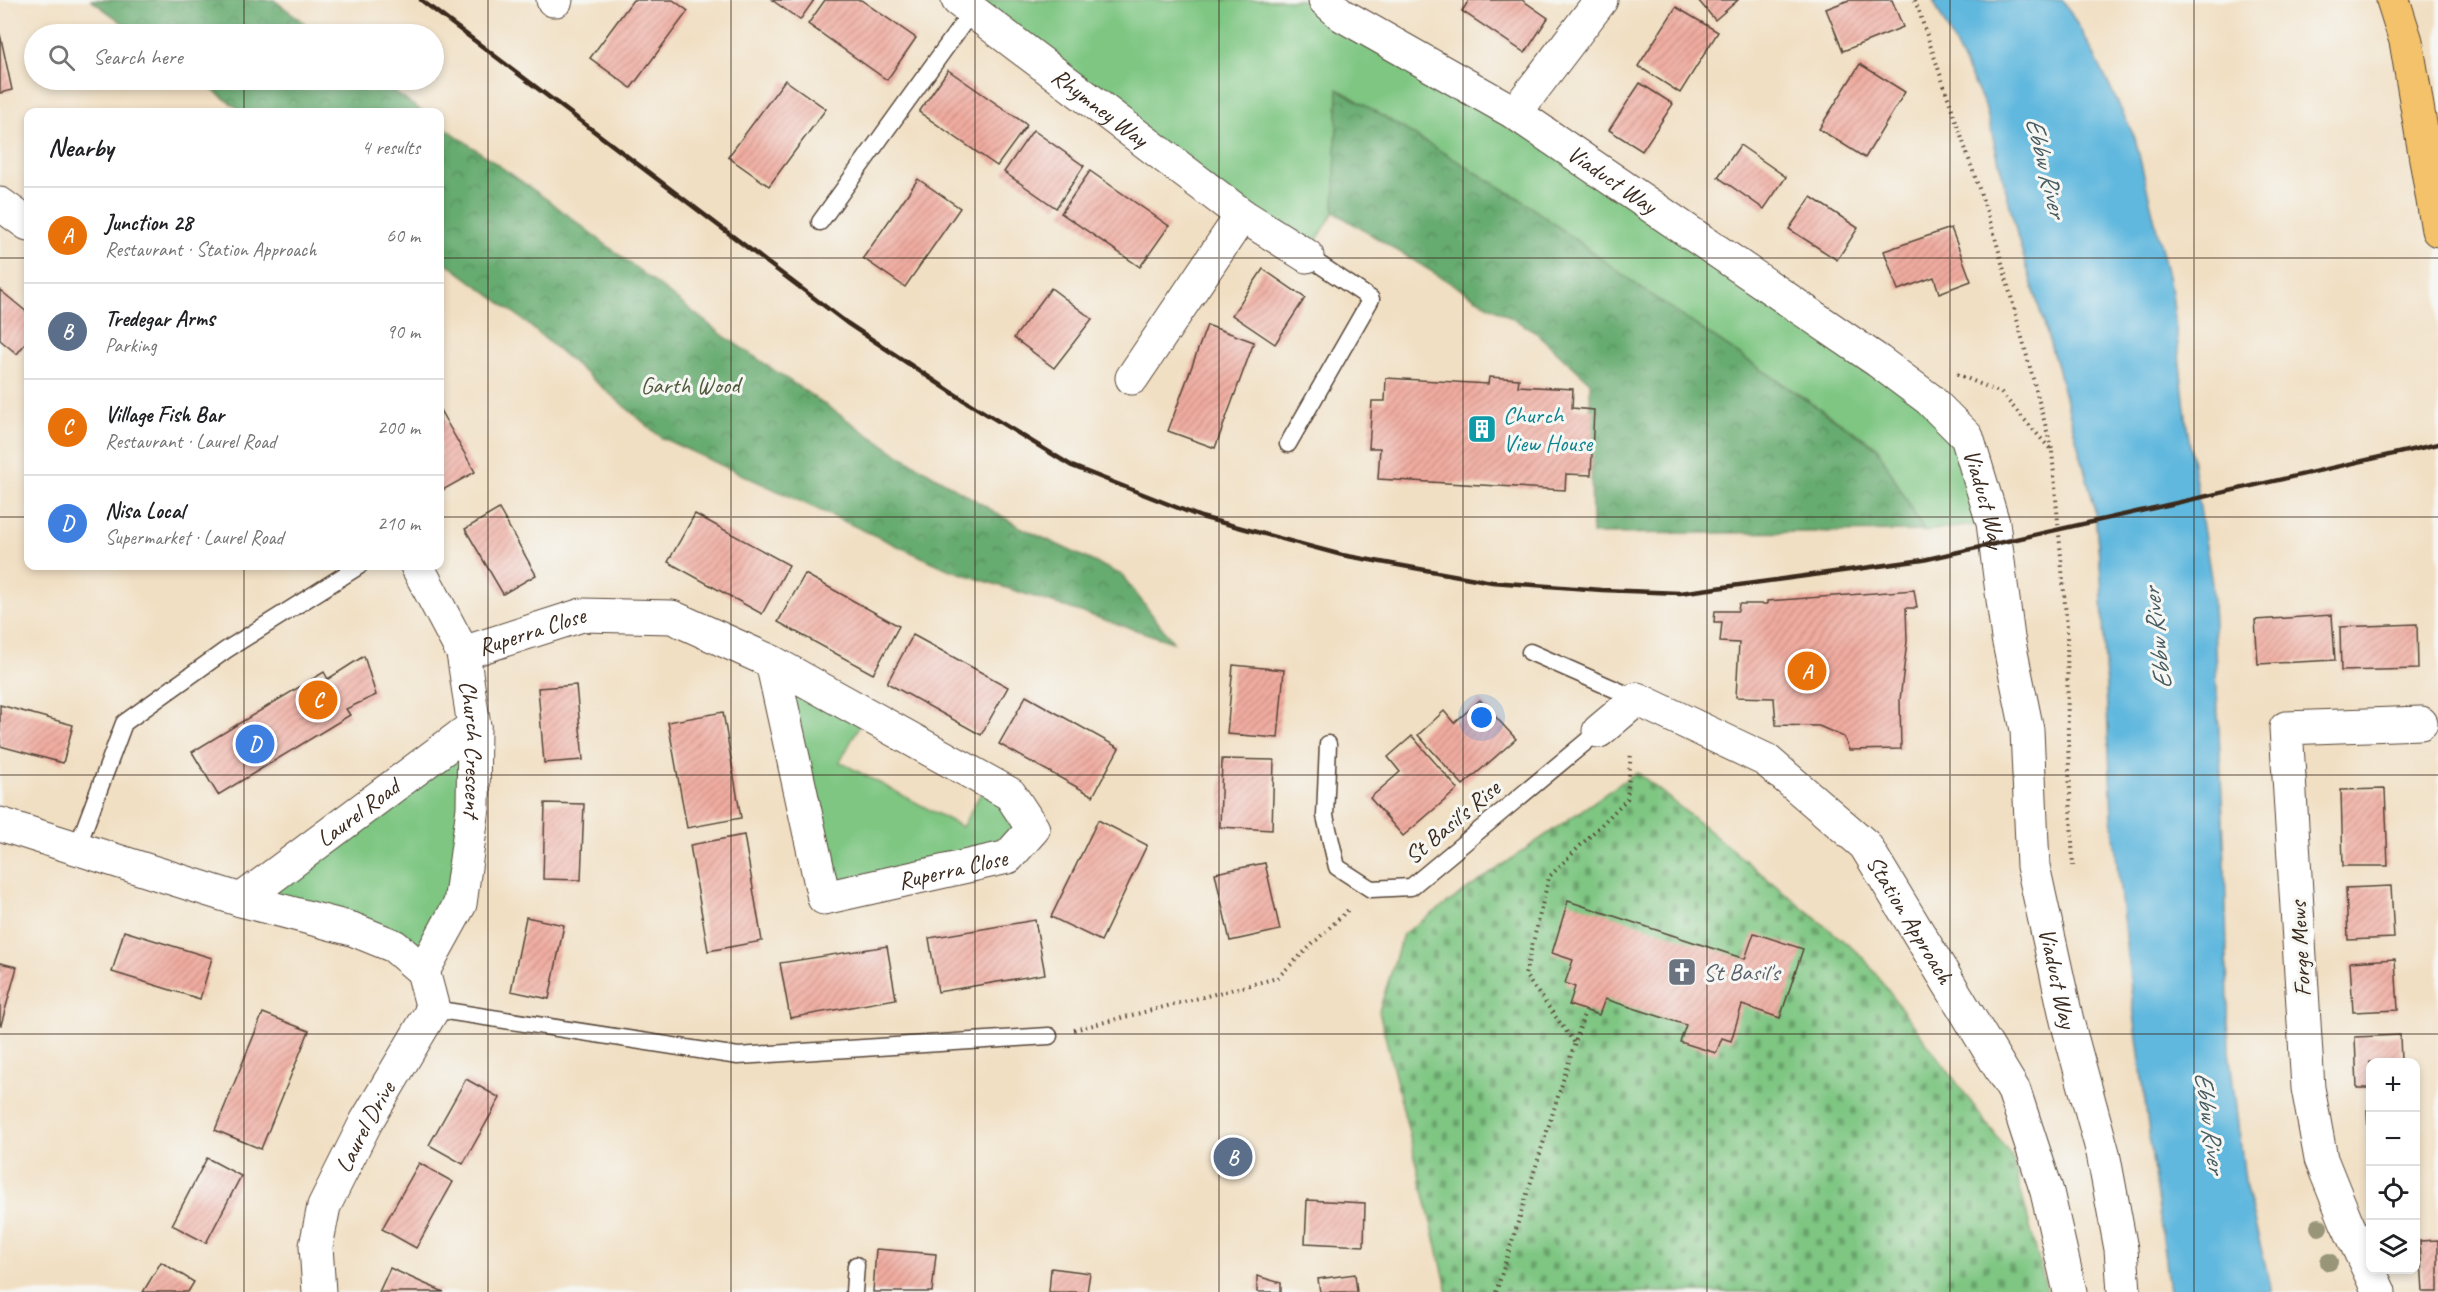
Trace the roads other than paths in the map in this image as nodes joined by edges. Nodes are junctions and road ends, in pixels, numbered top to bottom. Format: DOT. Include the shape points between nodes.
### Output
graph roads {
  1 [pos="1325,0"];
  2 [pos="1601,0"];
  3 [pos="2393,0"];
  4 [pos="965,5"];
  5 [pos="1515,113"];
  6 [pos="0,204"];
  7 [pos="1242,215"];
  8 [pos="24,221"];
  9 [pos="820,222"];
  10 [pos="2438,230"];
  11 [pos="1307,256"];
  12 [pos="1132,378"];
  13 [pos="1288,444"];
  14 [pos="353,570"];
  15 [pos="419,570"];
  16 [pos="1530,652"];
  17 [pos="463,653"];
  18 [pos="772,662"];
  19 [pos="1637,699"];
  20 [pos="2421,723"];
  21 [pos="474,726"];
  22 [pos="1599,731"];
  23 [pos="1328,744"];
  24 [pos="0,824"];
  25 [pos="77,848"];
  26 [pos="241,900"];
  27 [pos="423,971"];
  28 [pos="432,1009"];
  29 [pos="1049,1036"];
  30 [pos="856,1265"];
  31 [pos="319,1292"];
  32 [pos="854,1292"];
  33 [pos="2070,1292"];
  34 [pos="2124,1292"];
  35 [pos="2379,1292"];
  1 -- 5 [label="street, Viaduct Way" via="1342,15"];
  2 -- 5 [label="street"];
  3 -- 10 [label="main road" via="2406,41"];
  4 -- 7 [label="street, Rhymney Way"];
  4 -- 9 [label="lane"];
  5 -- 34 [label="street, Viaduct Way" via="1878,361 1929,399 1966,437 1993,523 2008,638 2027,730 2033,866 2067,1021 2103,1153 2121,1249"];
  6 -- 8 [label="street"];
  7 -- 11 [label="street, Rhymney Way"];
  7 -- 12 [label="street"];
  11 -- 13 [label="lane" via="1371,299"];
  14 -- 25 [label="lane" via="226,650 124,723"];
  15 -- 17 [label="street, Church Crescent"];
  16 -- 19 [label="lane"];
  17 -- 18 [label="street, Ruperra Close" via="582,615 672,617"];
  17 -- 21 [label="street, Church Crescent"];
  18 -- 18 [label="street, Ruperra Close" via="824,898 1008,857 1033,829 1010,794"];
  19 -- 22 [label="street"];
  19 -- 33 [label="street, Station Approach" via="1766,760 1864,845 2014,1091 2047,1192"];
  20 -- 35 [label="street, Forge Mews" via="2286,728 2308,1088 2321,1159"];
  21 -- 26 [label="street, Laurel Road"];
  21 -- 27 [label="street, Church Crescent" via="473,807 460,904"];
  22 -- 23 [label="lane, St Basil's Rise" via="1411,887 1371,889 1337,867 1324,816"];
  24 -- 25 [label="street"];
  25 -- 26 [label="street"];
  26 -- 27 [label="street" via="352,929 394,946"];
  27 -- 28 [label="street"];
  28 -- 29 [label="lane" via="738,1056"];
  28 -- 31 [label="street, Laurel Drive" via="366,1122 324,1206 316,1246"];
  30 -- 32 [label="lane"];
}
